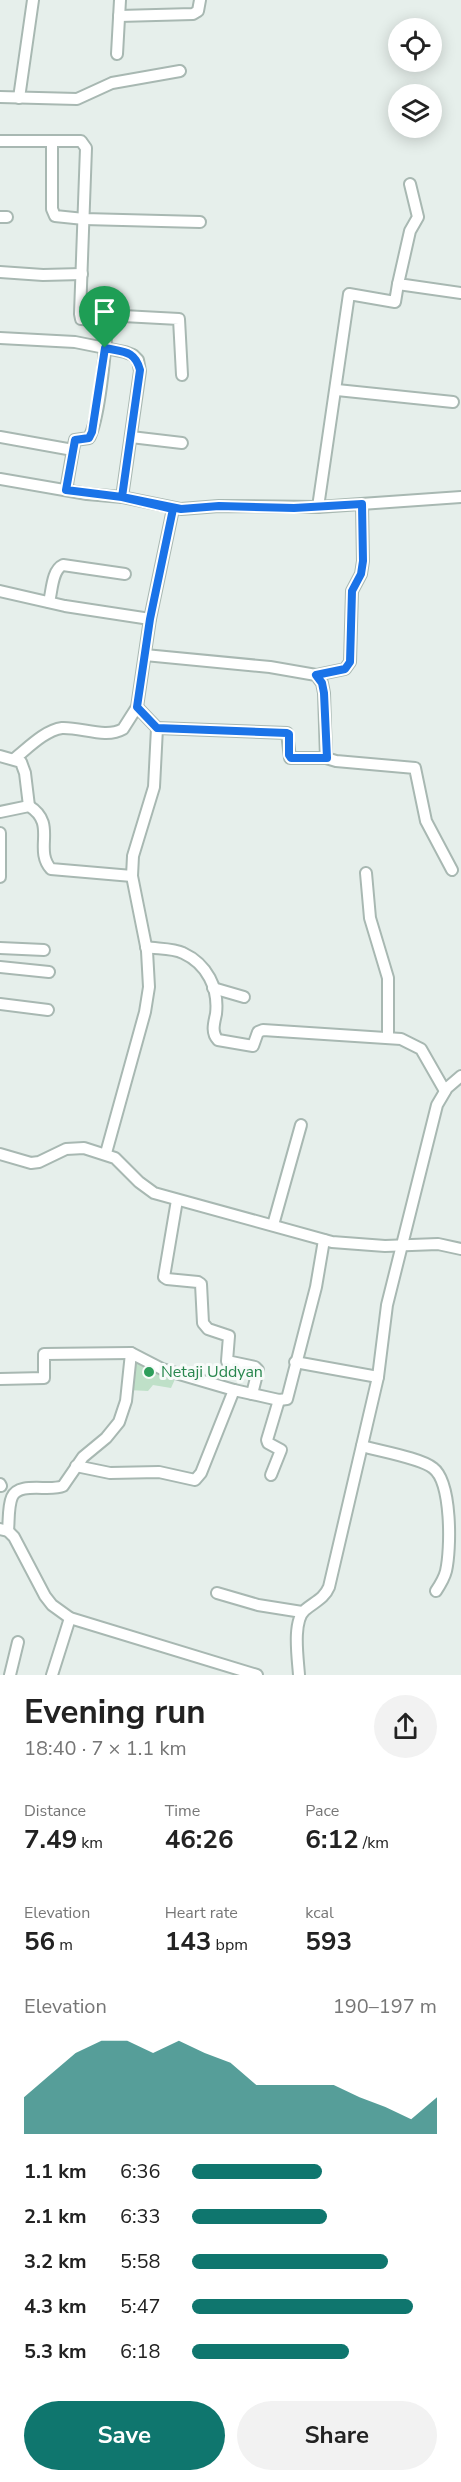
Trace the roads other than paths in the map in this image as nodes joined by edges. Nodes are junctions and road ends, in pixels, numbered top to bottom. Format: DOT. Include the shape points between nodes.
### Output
graph roads {
  1 [pos="33,0"];
  2 [pos="120,0"];
  3 [pos="200,0"];
  4 [pos="119,16"];
  5 [pos="117,54"];
  6 [pos="180,71"];
  7 [pos="0,97"];
  8 [pos="19,98"];
  9 [pos="0,141"];
  10 [pos="52,141"];
  11 [pos="410,184"];
  12 [pos="84,219"];
  13 [pos="200,222"];
  14 [pos="0,272"];
  15 [pos="82,274"];
  16 [pos="398,284"];
  17 [pos="461,293"];
  18 [pos="106,322"];
  19 [pos="0,339"];
  20 [pos="105,348"];
  21 [pos="182,375"];
  22 [pos="337,390"];
  23 [pos="453,402"];
  24 [pos="0,437"];
  25 [pos="130,437"];
  26 [pos="182,443"];
  27 [pos="73,450"];
  28 [pos="0,479"];
  29 [pos="66,490"];
  30 [pos="122,497"];
  31 [pos="461,497"];
  32 [pos="362,504"];
  33 [pos="318,507"];
  34 [pos="173,509"];
  35 [pos="125,574"];
  36 [pos="0,591"];
  37 [pos="49,602"];
  38 [pos="150,619"];
  39 [pos="145,656"];
  40 [pos="316,675"];
  41 [pos="137,707"];
  42 [pos="157,728"];
  43 [pos="0,756"];
  44 [pos="327,758"];
  45 [pos="14,759"];
  46 [pos="29,806"];
  47 [pos="0,812"];
  48 [pos="0,833"];
  49 [pos="452,870"];
  50 [pos="366,873"];
  51 [pos="132,876"];
  52 [pos="0,877"];
  53 [pos="146,947"];
  54 [pos="0,948"];
  55 [pos="44,950"];
  56 [pos="0,967"];
  57 [pos="49,972"];
  58 [pos="213,988"];
  59 [pos="244,996"];
  60 [pos="0,1004"];
  61 [pos="48,1010"];
  62 [pos="388,1038"];
  63 [pos="461,1076"];
  64 [pos="445,1091"];
  65 [pos="301,1125"];
  66 [pos="0,1154"];
  67 [pos="106,1154"];
  68 [pos="177,1200"];
  69 [pos="273,1225"];
  70 [pos="324,1240"];
  71 [pos="401,1245"];
  72 [pos="461,1249"];
  73 [pos="131,1353"];
  74 [pos="295,1362"];
  75 [pos="378,1377"];
  76 [pos="0,1379"];
  77 [pos="234,1390"];
  78 [pos="252,1394"];
  79 [pos="279,1401"];
  80 [pos="362,1446"];
  81 [pos="76,1466"];
  82 [pos="271,1475"];
  83 [pos="4,1530"];
  84 [pos="436,1591"];
  85 [pos="217,1593"];
  86 [pos="302,1612"];
  87 [pos="70,1618"];
  88 [pos="18,1642"];
  89 [pos="229,1671"];
  90 [pos="10,1675"];
  91 [pos="52,1675"];
  92 [pos="257,1675"];
  93 [pos="299,1675"];
  1 -- 8 [label="street"];
  2 -- 4 [label="street"];
  3 -- 4 [label="street" via="194,14"];
  4 -- 5 [label="street"];
  6 -- 8 [label="street" via="112,83 77,99"];
  7 -- 8 [label="street"];
  9 -- 10 [label="street"];
  10 -- 12 [label="street" via="53,214 58,218"];
  10 -- 12 [label="street" via="81,141 86,148"];
  11 -- 16 [label="street" via="418,217 407,240"];
  12 -- 13 [label="street"];
  12 -- 15 [label="street"];
  14 -- 15 [label="street"];
  15 -- 18 [label="street" via="81,319"];
  16 -- 17 [label="street"];
  16 -- 22 [label="street" via="395,302 350,294"];
  18 -- 20 [label="street"];
  18 -- 21 [label="street" via="123,316 179,319"];
  19 -- 20 [label="street" via="75,342"];
  20 -- 25 [label="street" via="138,360 140,370"];
  20 -- 27 [label="street" via="92,432 89,438 75,440"];
  22 -- 23 [label="street"];
  22 -- 33 [label="street"];
  24 -- 27 [label="street"];
  25 -- 26 [label="street"];
  25 -- 30 [label="street"];
  27 -- 29 [label="street"];
  28 -- 29 [label="street"];
  29 -- 30 [label="street"];
  30 -- 34 [label="street"];
  31 -- 32 [label="street"];
  32 -- 33 [label="street"];
  32 -- 40 [label="street" via="363,561 352,591 350,662 345,669"];
  33 -- 34 [label="street"];
  34 -- 38 [label="street"];
  35 -- 37 [label="street" via="63,565 56,573"];
  36 -- 37 [label="street"];
  37 -- 38 [label="street"];
  38 -- 39 [label="street"];
  39 -- 40 [label="street"];
  39 -- 41 [label="street"];
  40 -- 44 [label="street" via="324,693"];
  41 -- 42 [label="street"];
  41 -- 45 [label="street" via="118,732 62,728"];
  42 -- 44 [label="street" via="287,733 291,758"];
  42 -- 51 [label="street" via="154,787 133,856"];
  43 -- 45 [label="street"];
  44 -- 49 [label="street" via="415,768 426,821"];
  45 -- 46 [label="street" via="23,766"];
  46 -- 47 [label="street"];
  46 -- 51 [label="street" via="44,820 45,860 51,869"];
  48 -- 52 [label="street"];
  50 -- 62 [label="street" via="370,918 388,978"];
  51 -- 53 [label="street"];
  53 -- 58 [label="street" via="182,952 204,966"];
  53 -- 67 [label="street" via="150,975 145,1012"];
  54 -- 55 [label="street"];
  56 -- 57 [label="street"];
  58 -- 59 [label="street"];
  58 -- 62 [label="street" via="217,1003 214,1034 218,1040 253,1046 258,1032 263,1030"];
  60 -- 61 [label="street"];
  62 -- 64 [label="street" via="410,1041 421,1049"];
  63 -- 64 [label="street"];
  64 -- 71 [label="street" via="437,1105"];
  65 -- 69 [label="street"];
  66 -- 67 [label="street" via="31,1163 71,1148"];
  67 -- 68 [label="street" via="146,1189"];
  68 -- 69 [label="street"];
  68 -- 78 [label="street" via="164,1277 201,1284 203,1323 208,1329 229,1336 227,1361 258,1370"];
  69 -- 70 [label="street"];
  70 -- 71 [label="street"];
  70 -- 74 [label="street" via="316,1287"];
  71 -- 72 [label="street" via="438,1244"];
  71 -- 75 [label="street" via="387,1305"];
  73 -- 76 [label="street" via="45,1354 44,1378"];
  73 -- 77 [label="street" via="162,1369"];
  73 -- 81 [label="street" via="124,1411 114,1430"];
  74 -- 75 [label="street"];
  74 -- 79 [label="street" via="289,1398"];
  75 -- 80 [label="street"];
  77 -- 78 [label="street"];
  77 -- 81 [label="street" via="195,1480 159,1472 110,1473"];
  78 -- 79 [label="street"];
  79 -- 82 [label="street" via="267,1440 281,1450"];
  80 -- 84 [label="street" via="425,1464 439,1474 446,1496 448,1550 446,1572"];
  80 -- 86 [label="street" via="329,1587 321,1599"];
  81 -- 83 [label="street" via="66,1484 59,1488 17,1491"];
  83 -- 87 [label="street" via="21,1548 45,1596"];
  85 -- 86 [label="street"];
  86 -- 93 [label="street" via="297,1633"];
  87 -- 89 [label="street"];
  87 -- 91 [label="street"];
  88 -- 90 [label="street"];
  89 -- 92 [label="street"];
}
